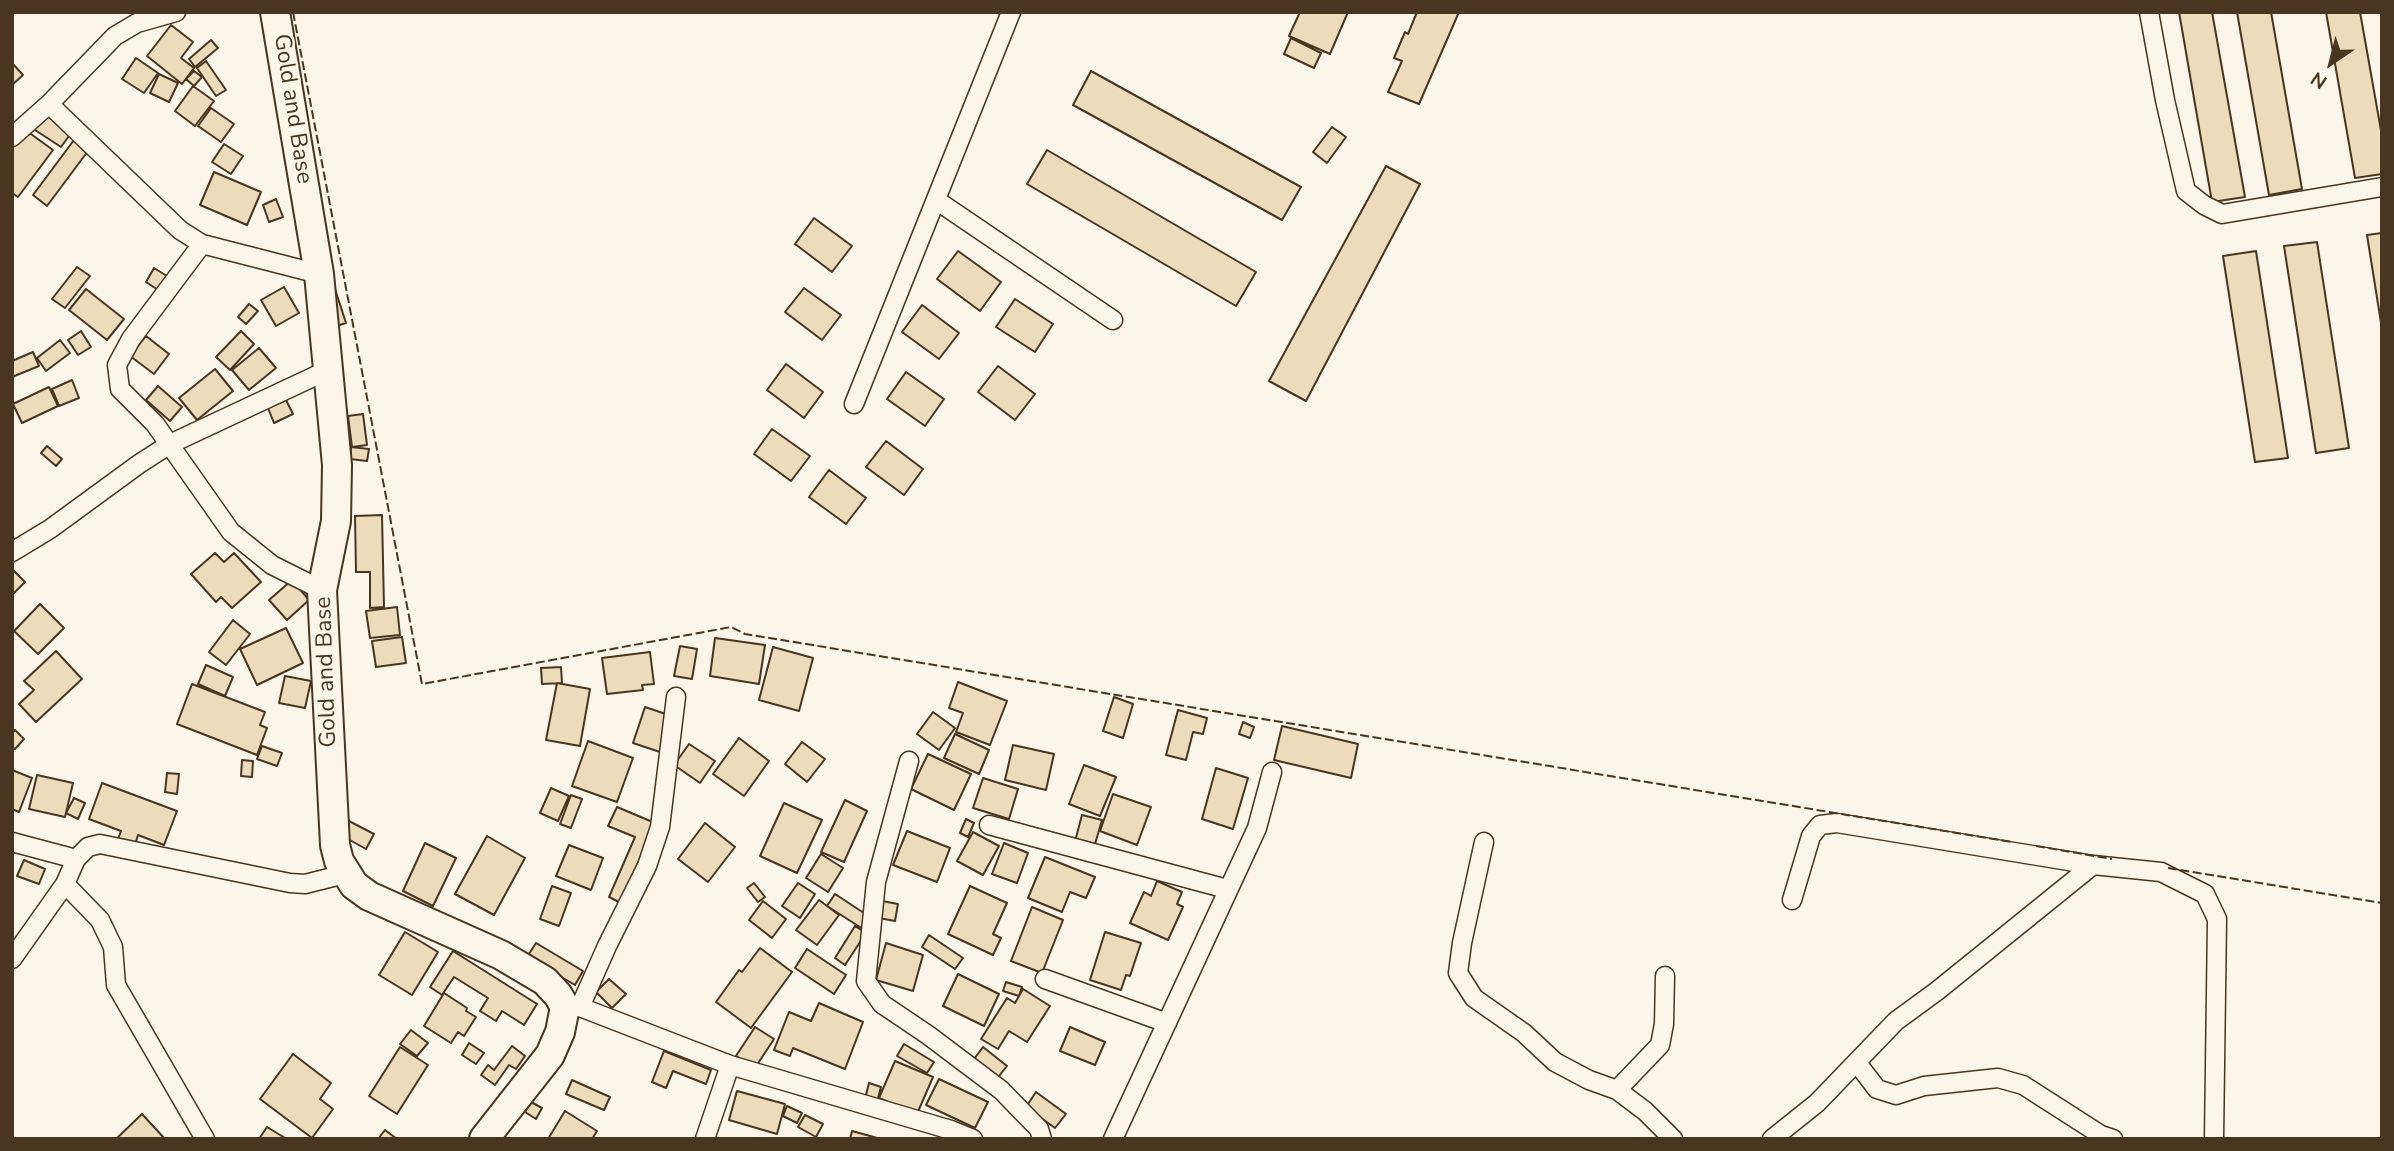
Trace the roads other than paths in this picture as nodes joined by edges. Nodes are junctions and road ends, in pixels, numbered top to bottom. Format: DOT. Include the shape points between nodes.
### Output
graph roads {
  1 [pos="177,12"];
  2 [pos="275,12"];
  3 [pos="1011,12"];
  4 [pos="2149,12"];
  5 [pos="49,103"];
  6 [pos="12,136"];
  7 [pos="2382,187"];
  8 [pos="936,200"];
  9 [pos="202,244"];
  10 [pos="318,274"];
  11 [pos="1113,320"];
  12 [pos="328,370"];
  13 [pos="854,404"];
  14 [pos="170,444"];
  15 [pos="12,552"];
  16 [pos="322,590"];
  17 [pos="676,697"];
  18 [pos="909,761"];
  19 [pos="1272,772"];
  20 [pos="989,825"];
  21 [pos="12,842"];
  22 [pos="1484,842"];
  23 [pos="76,859"];
  24 [pos="2093,865"];
  25 [pos="345,874"];
  26 [pos="65,884"];
  27 [pos="1227,889"];
  28 [pos="1792,900"];
  29 [pos="12,959"];
  30 [pos="1665,976"];
  31 [pos="1045,979"];
  32 [pos="573,1007"];
  33 [pos="1167,1023"];
  34 [pos="1857,1063"];
  35 [pos="730,1065"];
  36 [pos="1617,1090"];
  37 [pos="2105,1138"];
  38 [pos="205,1139"];
  39 [pos="484,1139"];
  40 [pos="705,1139"];
  41 [pos="973,1139"];
  42 [pos="1042,1139"];
  43 [pos="1113,1139"];
  44 [pos="1673,1139"];
  45 [pos="1772,1139"];
  46 [pos="2214,1139"];
  1 -- 5 [label="street" via="137,23 115,36"];
  2 -- 10 [label="main road, Gold and Base"];
  3 -- 8 [label="street"];
  4 -- 7 [label="street" via="2186,191 2204,205 2222,214"];
  5 -- 6 [label="street"];
  5 -- 9 [label="street" via="180,230"];
  8 -- 11 [label="street"];
  8 -- 13 [label="street"];
  9 -- 10 [label="street"];
  9 -- 14 [label="street" via="117,365 120,389"];
  10 -- 12 [label="main road, Gold and Base"];
  12 -- 14 [label="street"];
  12 -- 16 [label="main road, Gold and Base" via="337,465 336,521"];
  14 -- 15 [label="street"];
  14 -- 16 [label="street" via="231,532 272,565"];
  16 -- 25 [label="main road, Gold and Base" via="335,845"];
  17 -- 32 [label="street" via="660,827 646,866"];
  18 -- 42 [label="street" via="876,882 866,981 882,1004 1001,1090 1039,1129"];
  19 -- 27 [label="street" via="1257,828"];
  20 -- 27 [label="street"];
  21 -- 23 [label="street"];
  22 -- 36 [label="street" via="1458,973 1474,998 1524,1033 1555,1062"];
  23 -- 25 [label="street" via="88,847 100,844 290,883"];
  23 -- 26 [label="street"];
  24 -- 28 [label="street" via="1837,823 1820,825 1811,836"];
  24 -- 34 [label="street" via="1896,1021"];
  24 -- 46 [label="street" via="2161,872 2205,894 2217,919"];
  25 -- 32 [label="main road" via="369,895 500,955 545,981"];
  26 -- 29 [label="street"];
  26 -- 38 [label="street" via="100,920 113,947 116,985"];
  27 -- 33 [label="street"];
  30 -- 36 [label="street" via="1660,1045"];
  31 -- 33 [label="street"];
  32 -- 35 [label="street"];
  32 -- 39 [label="main road" via="551,1055"];
  33 -- 43 [label="street"];
  34 -- 37 [label="street" via="1877,1089 1896,1095 1924,1086 1998,1078 2023,1085"];
  34 -- 45 [label="street"];
  35 -- 40 [label="street"];
  35 -- 41 [label="street"];
  36 -- 44 [label="street"];
}
